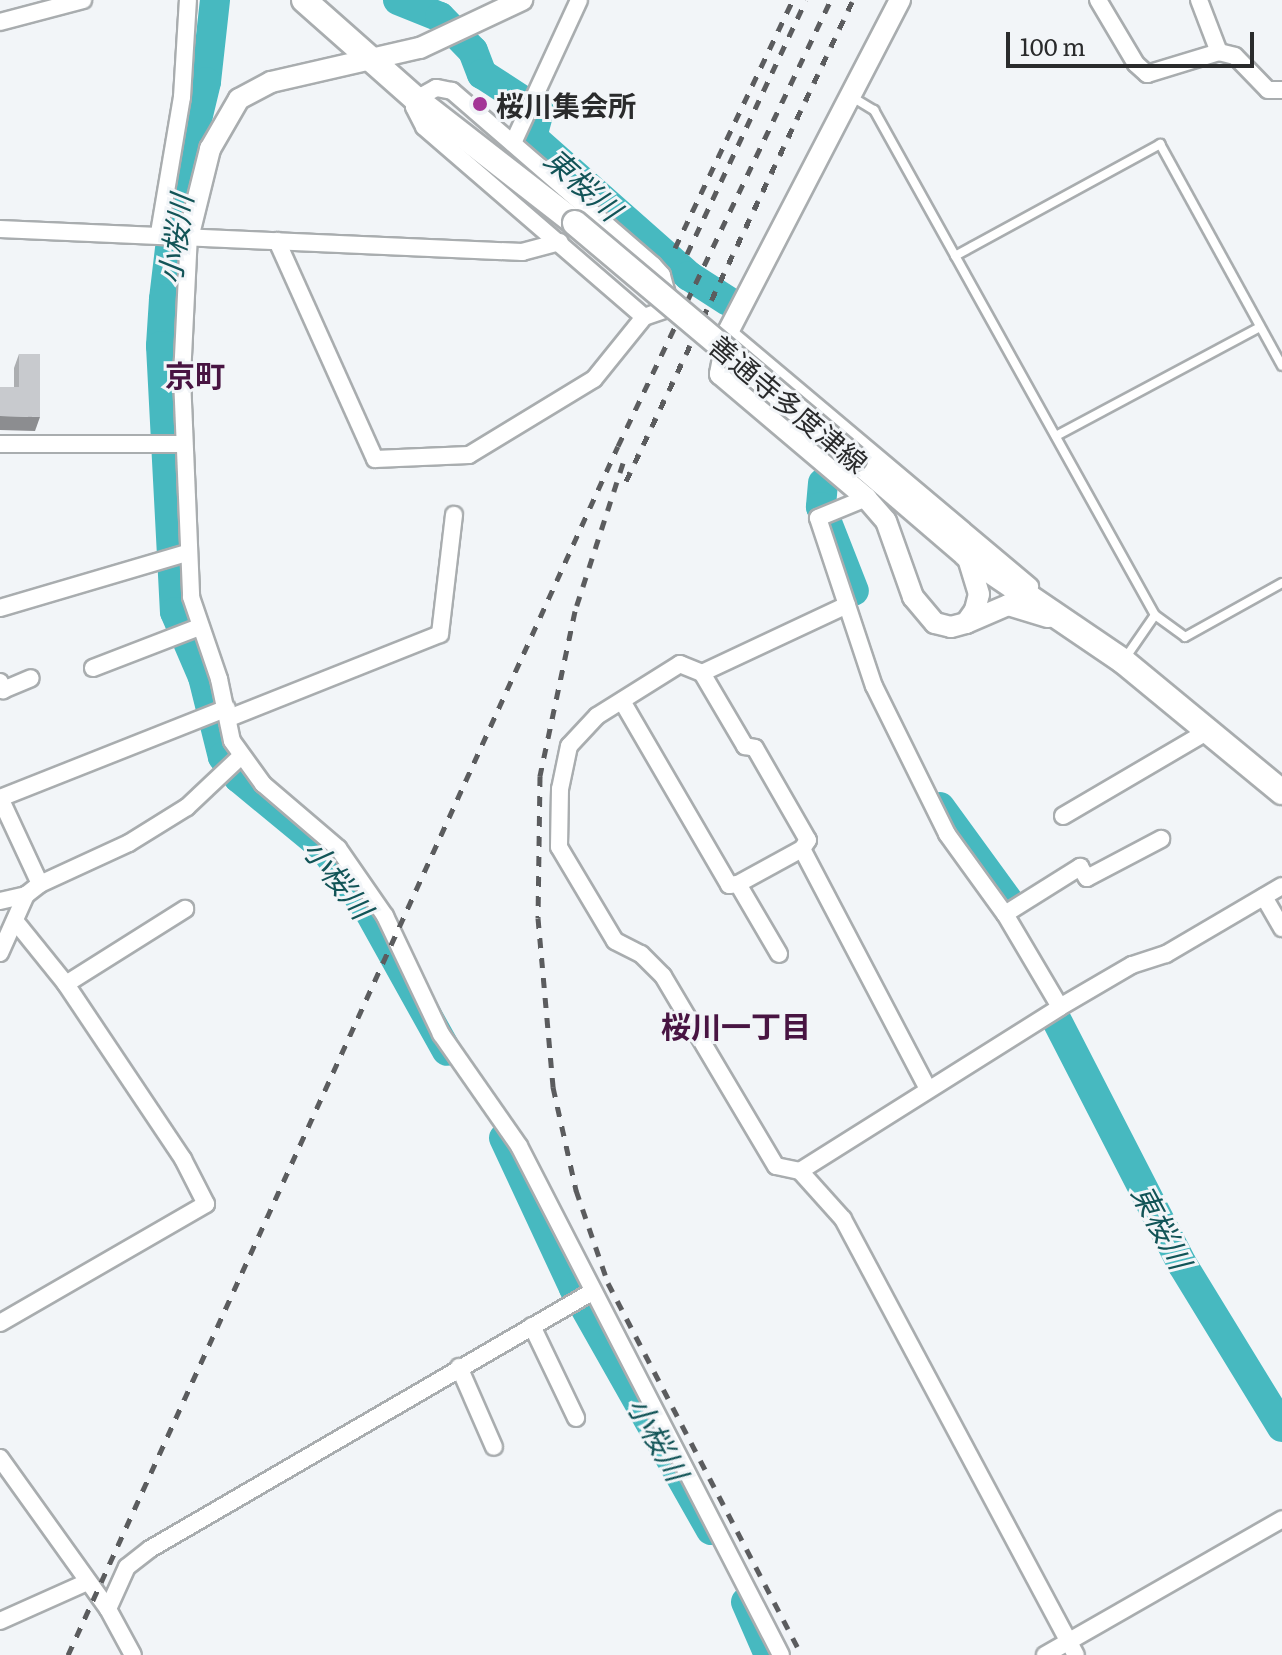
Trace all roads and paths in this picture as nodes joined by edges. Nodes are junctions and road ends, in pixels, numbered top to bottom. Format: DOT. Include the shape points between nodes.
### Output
graph roads {
  1 [pos="83,0"];
  2 [pos="188,0"];
  3 [pos="304,0"];
  4 [pos="522,0"];
  5 [pos="579,0"];
  6 [pos="900,0"];
  7 [pos="1098,0"];
  8 [pos="1201,1"];
  9 [pos="0,22"];
  10 [pos="1219,52"];
  11 [pos="371,59"];
  12 [pos="1282,90"];
  13 [pos="850,96"];
  14 [pos="416,99"];
  15 [pos="513,143"];
  16 [pos="0,229"];
  17 [pos="160,233"];
  18 [pos="568,233"];
  19 [pos="184,234"];
  20 [pos="277,241"];
  21 [pos="955,256"];
  22 [pos="644,317"];
  23 [pos="1260,327"];
  24 [pos="728,332"];
  25 [pos="1282,366"];
  26 [pos="1056,436"];
  27 [pos="0,444"];
  28 [pos="174,444"];
  29 [pos="866,498"];
  30 [pos="454,515"];
  31 [pos="179,555"];
  32 [pos="967,555"];
  33 [pos="1282,583"];
  34 [pos="847,605"];
  35 [pos="0,608"];
  36 [pos="1155,615"];
  37 [pos="966,623"];
  38 [pos="1071,627"];
  39 [pos="196,629"];
  40 [pos="1123,661"];
  41 [pos="93,668"];
  42 [pos="702,673"];
  43 [pos="31,678"];
  44 [pos="0,682"];
  45 [pos="622,701"];
  46 [pos="219,714"];
  47 [pos="1208,731"];
  48 [pos="233,763"];
  49 [pos="1282,792"];
  50 [pos="0,798"];
  51 [pos="1063,816"];
  52 [pos="1161,839"];
  53 [pos="802,849"];
  54 [pos="40,884"];
  55 [pos="738,884"];
  56 [pos="1282,886"];
  57 [pos="26,895"];
  58 [pos="1264,897"];
  59 [pos="0,901"];
  60 [pos="185,909"];
  61 [pos="1005,914"];
  62 [pos="16,922"];
  63 [pos="1282,928"];
  64 [pos="0,953"];
  65 [pos="779,954"];
  66 [pos="66,984"];
  67 [pos="1060,1007"];
  68 [pos="928,1089"];
  69 [pos="800,1171"];
  70 [pos="581,1298"];
  71 [pos="0,1323"];
  72 [pos="532,1326"];
  73 [pos="459,1367"];
  74 [pos="576,1418"];
  75 [pos="494,1447"];
  76 [pos="0,1458"];
  77 [pos="1282,1519"];
  78 [pos="87,1582"];
  79 [pos="108,1609"];
  80 [pos="0,1621"];
  81 [pos="1072,1648"];
  82 [pos="133,1655"];
  83 [pos="781,1655"];
  84 [pos="1045,1655"];
  1 -- 9 [label="street"];
  2 -- 17 [label="street" via="182,97"];
  3 -- 11 [label="main road, 善通寺多度津線"];
  4 -- 11 [label="street" via="433,42"];
  5 -- 15 [label="street"];
  6 -- 13 [label="street"];
  7 -- 10 [label="street" via="1147,74"];
  8 -- 10 [label="street"];
  10 -- 12 [label="street" via="1235,56 1268,90"];
  11 -- 14 [label="main road, 善通寺多度津線"];
  11 -- 19 [label="street" via="271,82 239,99 210,149"];
  13 -- 21 [label="lane" via="874,110"];
  13 -- 24 [label="street"];
  14 -- 15 [label="street" via="436,88 452,91"];
  14 -- 18 [label="main road, 善通寺多度津線"];
  15 -- 22 [label="street" via="662,275 668,298 664,310"];
  16 -- 17 [label="street"];
  17 -- 19 [label="street"];
  18 -- 20 [label="street" via="522,252"];
  18 -- 22 [label="street"];
  18 -- 32 [label="main road, 善通寺多度津線, bridge" via="854,458"];
  19 -- 20 [label="street"];
  19 -- 28 [label="street"];
  20 -- 22 [label="street" via="375,459 469,455 594,379"];
  21 -- 23 [label="lane" via="1160,144"];
  21 -- 26 [label="lane"];
  23 -- 25 [label="lane"];
  23 -- 26 [label="lane"];
  24 -- 29 [label="street" via="720,374 725,382"];
  24 -- 38 [label="street"];
  26 -- 36 [label="lane"];
  27 -- 28 [label="street"];
  28 -- 31 [label="street"];
  29 -- 34 [label="street" via="825,515"];
  29 -- 37 [label="street" via="886,521 923,614 951,627"];
  30 -- 46 [label="street" via="440,634"];
  31 -- 35 [label="street"];
  31 -- 39 [label="street"];
  32 -- 37 [label="street" via="979,594"];
  32 -- 38 [label="main road, 善通寺多度津線"];
  33 -- 36 [label="lane" via="1185,637"];
  34 -- 42 [label="street"];
  34 -- 61 [label="street" via="900,746 947,834"];
  36 -- 40 [label="lane"];
  37 -- 38 [label="street" via="1008,605"];
  38 -- 40 [label="main road, 善通寺多度津線"];
  39 -- 41 [label="street"];
  39 -- 46 [label="street"];
  40 -- 47 [label="main road, 善通寺多度津線"];
  42 -- 45 [label="street" via="680,664"];
  42 -- 53 [label="street" via="745,746 755,748 808,840"];
  43 -- 44 [label="street" via="3,690"];
  45 -- 55 [label="street" via="729,885"];
  45 -- 69 [label="street" via="597,716 569,746 560,789 559,847 615,941 641,954 663,976 776,1166"];
  46 -- 48 [label="street"];
  46 -- 50 [label="street"];
  47 -- 49 [label="main road, 善通寺多度津線"];
  47 -- 51 [label="street"];
  48 -- 54 [label="street" via="187,807 129,843"];
  48 -- 70 [label="street" via="330,839 385,916 441,1034 513,1137"];
  50 -- 54 [label="street"];
  52 -- 61 [label="street" via="1087,878 1080,867"];
  53 -- 55 [label="street"];
  53 -- 68 [label="street"];
  54 -- 57 [label="street"];
  55 -- 65 [label="street"];
  56 -- 58 [label="street"];
  57 -- 59 [label="street"];
  57 -- 62 [label="street"];
  58 -- 63 [label="street"];
  58 -- 67 [label="street"];
  60 -- 66 [label="street"];
  61 -- 67 [label="street"];
  62 -- 64 [label="street"];
  62 -- 66 [label="street"];
  66 -- 71 [label="street" via="183,1159 206,1204"];
  67 -- 68 [label="street"];
  68 -- 69 [label="street"];
  69 -- 81 [label="street" via="843,1219 881,1283 936,1401"];
  70 -- 72 [label="street"];
  70 -- 83 [label="street"];
  72 -- 73 [label="street"];
  72 -- 74 [label="street"];
  73 -- 75 [label="street"];
  73 -- 79 [label="street" via="150,1549 127,1567"];
  76 -- 78 [label="street"];
  77 -- 81 [label="street"];
  78 -- 79 [label="street"];
  78 -- 80 [label="street"];
  79 -- 82 [label="street"];
  81 -- 84 [label="street"];
}
